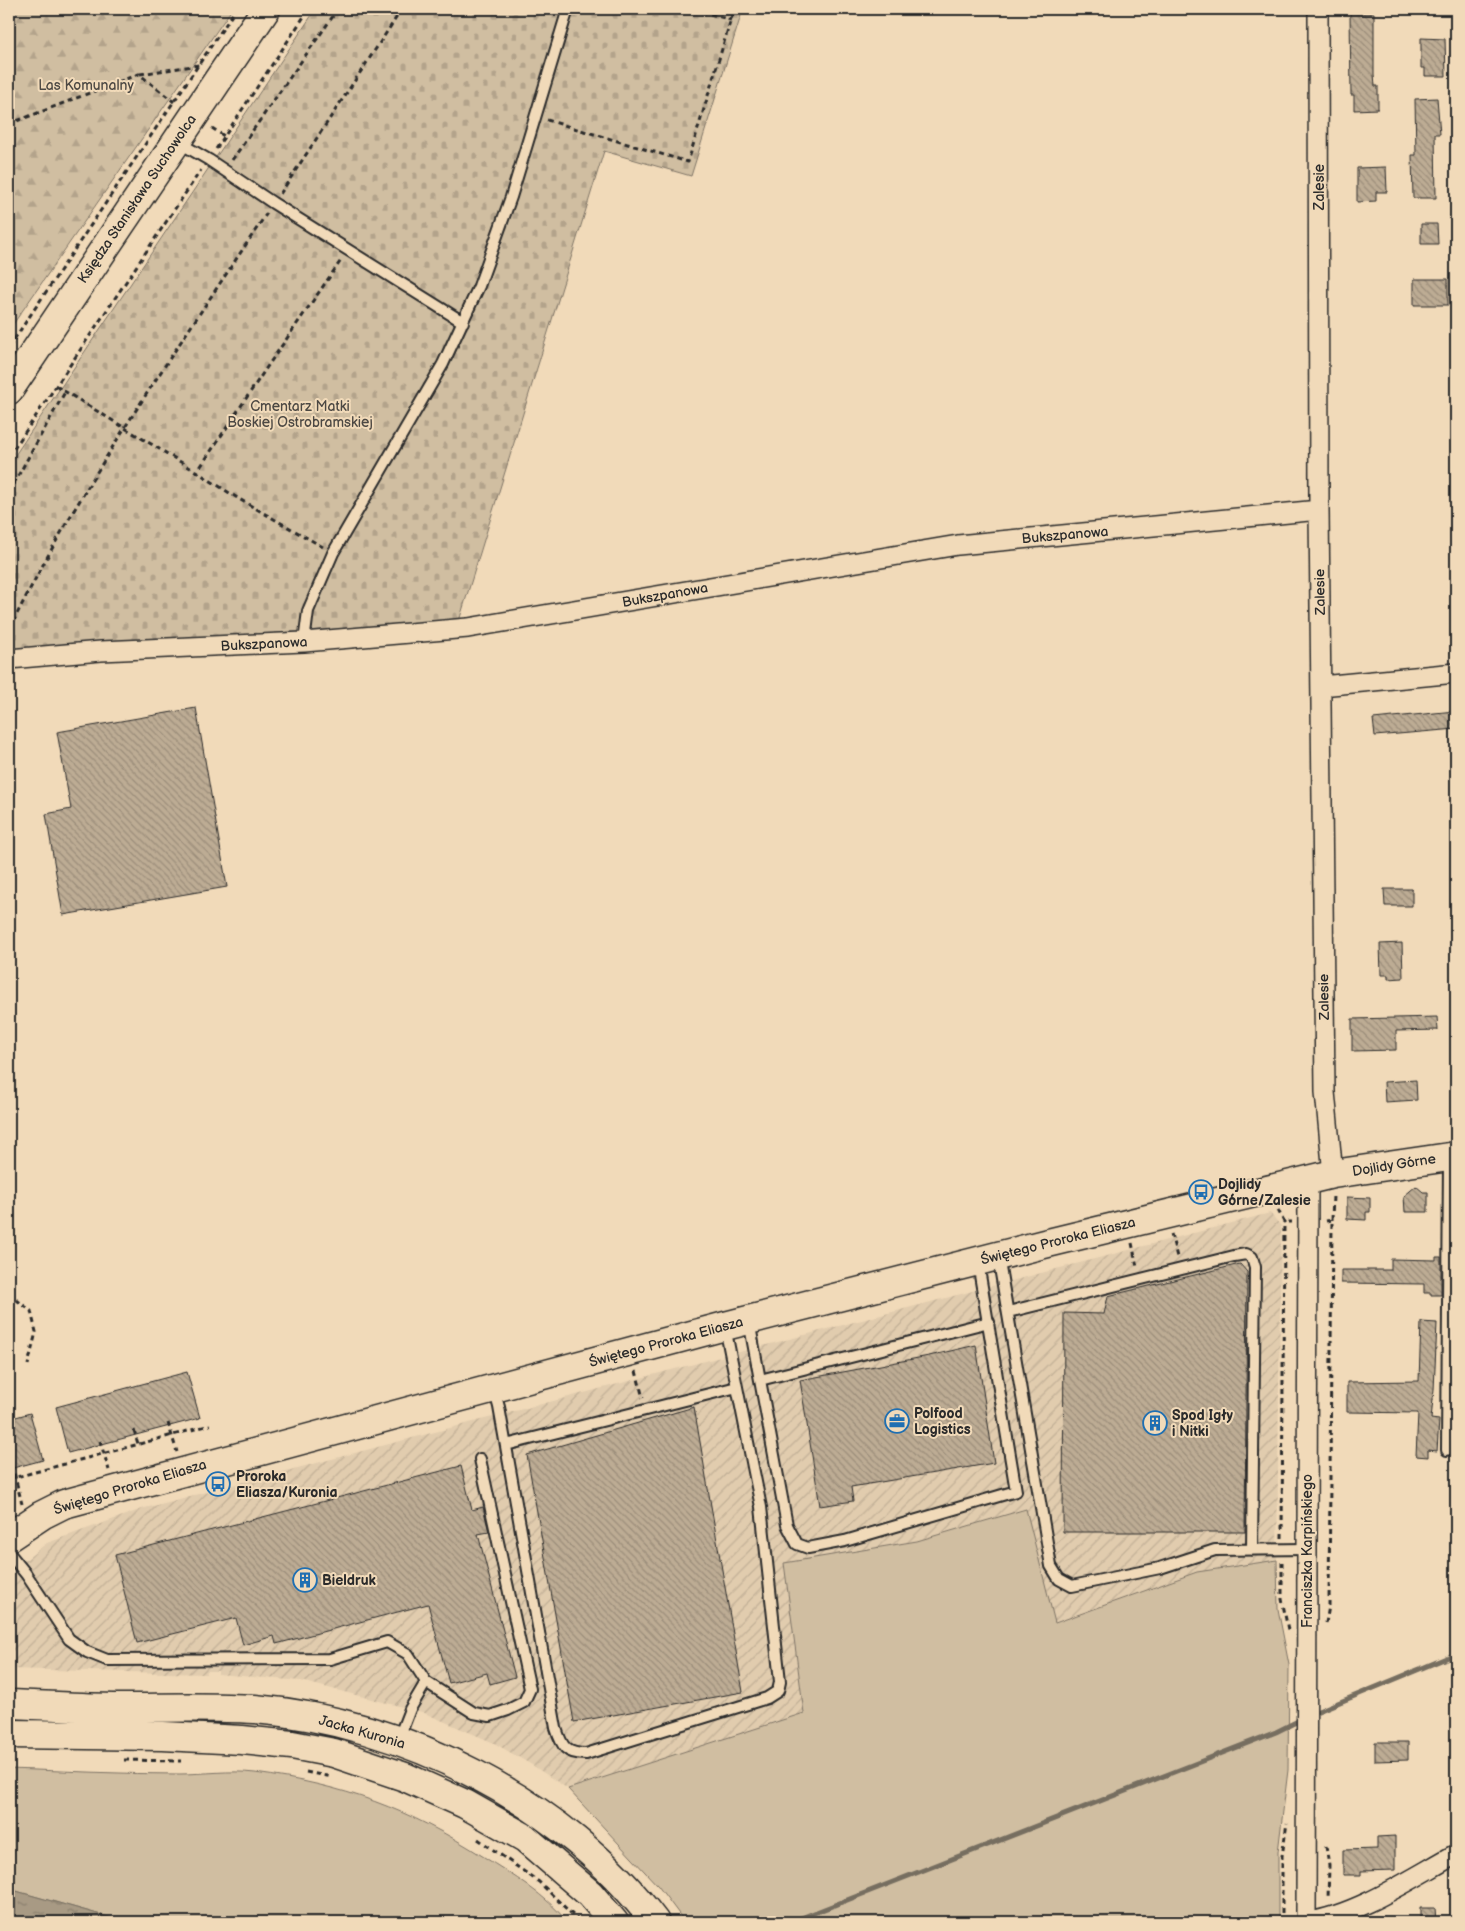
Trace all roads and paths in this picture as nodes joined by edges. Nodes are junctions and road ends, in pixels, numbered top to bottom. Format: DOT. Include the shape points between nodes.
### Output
graph roads {
  1 [pos="236,9"];
  2 [pos="266,9"];
  3 [pos="309,9"];
  4 [pos="338,9"];
  5 [pos="402,9"];
  6 [pos="568,9"];
  7 [pos="693,9"];
  8 [pos="734,9"];
  9 [pos="1318,9"];
  10 [pos="731,20"];
  11 [pos="199,64"];
  12 [pos="139,74"];
  13 [pos="174,102"];
  14 [pos="536,117"];
  15 [pos="9,124"];
  16 [pos="176,141"];
  17 [pos="208,160"];
  18 [pos="225,171"];
  19 [pos="274,203"];
  20 [pos="348,250"];
  21 [pos="463,322"];
  22 [pos="9,347"];
  23 [pos="56,386"];
  24 [pos="9,390"];
  25 [pos="65,392"];
  26 [pos="125,428"];
  27 [pos="9,456"];
  28 [pos="197,472"];
  29 [pos="9,492"];
  30 [pos="1320,510"];
  31 [pos="333,553"];
  32 [pos="9,630"];
  33 [pos="304,642"];
  34 [pos="9,658"];
  35 [pos="1456,674"];
  36 [pos="1321,686"];
  37 [pos="1452,1156"];
  38 [pos="1320,1177"];
  39 [pos="1272,1208"];
  40 [pos="1284,1222"];
  41 [pos="1309,1222"];
  42 [pos="1163,1235"];
  43 [pos="1140,1241"];
  44 [pos="1132,1243"];
  45 [pos="1123,1246"];
  46 [pos="1175,1251"];
  47 [pos="988,1258"];
  48 [pos="1136,1261"];
  49 [pos="9,1294"];
  50 [pos="1008,1312"];
  51 [pos="988,1322"];
  52 [pos="737,1323"];
  53 [pos="28,1365"];
  54 [pos="644,1368"];
  55 [pos="636,1370"];
  56 [pos="627,1372"];
  57 [pos="760,1380"];
  58 [pos="737,1387"];
  59 [pos="494,1388"];
  60 [pos="646,1410"];
  61 [pos="168,1423"];
  62 [pos="210,1424"];
  63 [pos="134,1430"];
  64 [pos="171,1435"];
  65 [pos="100,1441"];
  66 [pos="138,1444"];
  67 [pos="506,1445"];
  68 [pos="1447,1450"];
  69 [pos="104,1453"];
  70 [pos="480,1459"];
  71 [pos="179,1460"];
  72 [pos="12,1465"];
  73 [pos="107,1466"];
  74 [pos="15,1478"];
  75 [pos="9,1479"];
  76 [pos="24,1509"];
  77 [pos="9,1537"];
  78 [pos="1282,1549"];
  79 [pos="1307,1549"];
  80 [pos="1252,1550"];
  81 [pos="9,1553"];
  82 [pos="1325,1626"];
  83 [pos="1288,1632"];
  84 [pos="426,1682"];
  85 [pos="9,1704"];
  86 [pos="9,1734"];
  87 [pos="398,1741"];
  88 [pos="117,1759"];
  89 [pos="189,1761"];
  90 [pos="302,1771"];
  91 [pos="335,1778"];
  92 [pos="1288,1819"];
  93 [pos="476,1837"];
  94 [pos="1324,1838"];
  95 [pos="1456,1854"];
  96 [pos="1328,1919"];
  97 [pos="580,1922"];
  98 [pos="614,1922"];
  99 [pos="655,1922"];
  100 [pos="1282,1922"];
  101 [pos="1307,1922"];
  1 -- 11 [label="path"];
  2 -- 16 [label="main road, Księdza Stanisława Suchowolca"];
  3 -- 17 [label="path"];
  4 -- 18 [label="path"];
  5 -- 19 [label="path"];
  6 -- 14 [label="lane"];
  7 -- 10 [label="path"];
  8 -- 10 [label="path"];
  9 -- 30 [label="street, Zalesie"];
  10 -- 14 [label="path" via="688,162"];
  11 -- 12 [label="path"];
  11 -- 13 [label="path"];
  12 -- 13 [label="path"];
  12 -- 15 [label="path"];
  13 -- 22 [label="path"];
  14 -- 21 [label="lane" via="503,222"];
  16 -- 17 [label="lane"];
  16 -- 24 [label="main road, Księdza Stanisława Suchowolca"];
  17 -- 18 [label="lane"];
  17 -- 23 [label="path"];
  18 -- 19 [label="lane"];
  19 -- 20 [label="lane"];
  19 -- 26 [label="path"];
  20 -- 21 [label="lane"];
  20 -- 28 [label="path"];
  21 -- 31 [label="lane" via="424,400"];
  23 -- 25 [label="path"];
  23 -- 27 [label="path"];
  25 -- 26 [label="path"];
  25 -- 29 [label="path"];
  26 -- 28 [label="path"];
  26 -- 32 [label="path" via="67,521"];
  28 -- 31 [label="path"];
  30 -- 33 [label="street, Bukszpanowa" via="958,545 468,628"];
  30 -- 36 [label="street, Zalesie"];
  31 -- 33 [label="lane" via="308,611"];
  33 -- 34 [label="street, Bukszpanowa"];
  35 -- 36 [label="street"];
  36 -- 38 [label="street, Zalesie" via="1325,1092"];
  37 -- 38 [label="main road, Dojlidy Górne"];
  37 -- 68 [label="lane"];
  38 -- 41 [label="street, Franciszka Karpińskiego"];
  38 -- 47 [label="main road, Świętego Proroka Eliasza"];
  39 -- 40 [label="path" via="1280,1211"];
  40 -- 41 [label="path"];
  40 -- 78 [label="path"];
  41 -- 79 [label="street, Franciszka Karpińskiego"];
  41 -- 82 [label="path" via="1332,1220 1329,1606"];
  42 -- 46 [label="path" via="1171,1233"];
  43 -- 44 [label="path"];
  44 -- 45 [label="path"];
  44 -- 48 [label="path"];
  47 -- 50 [label="lane"];
  47 -- 51 [label="lane"];
  47 -- 52 [label="main road, Świętego Proroka Eliasza"];
  49 -- 53 [label="path" via="31,1311 36,1332"];
  50 -- 80 [label="lane" via="1051,1566 1058,1579 1072,1586 1160,1568 1215,1550"];
  50 -- 80 [label="lane" via="1234,1256 1246,1254 1252,1257"];
  51 -- 57 [label="lane"];
  51 -- 57 [label="lane" via="1016,1491 845,1541 808,1548 797,1544 792,1537 787,1525"];
  52 -- 57 [label="lane"];
  52 -- 58 [label="lane"];
  52 -- 59 [label="main road, Świętego Proroka Eliasza"];
  54 -- 55 [label="path"];
  55 -- 56 [label="path"];
  55 -- 60 [label="path"];
  58 -- 60 [label="lane"];
  58 -- 67 [label="lane" via="761,1507 780,1682 778,1691 767,1698 586,1754 574,1754 566,1749 556,1728"];
  59 -- 67 [label="lane"];
  59 -- 77 [label="main road, Świętego Proroka Eliasza" via="64,1504"];
  60 -- 67 [label="lane"];
  61 -- 64 [label="path"];
  62 -- 64 [label="path"];
  63 -- 66 [label="path"];
  64 -- 66 [label="path"];
  64 -- 71 [label="path"];
  65 -- 69 [label="path"];
  66 -- 69 [label="path"];
  69 -- 73 [label="path"];
  69 -- 74 [label="path"];
  70 -- 84 [label="lane" via="530,1689 524,1702 490,1716 474,1713"];
  72 -- 74 [label="path"];
  74 -- 75 [label="path"];
  74 -- 76 [label="path"];
  78 -- 79 [label="lane"];
  78 -- 80 [label="lane"];
  78 -- 83 [label="path" via="1282,1599"];
  79 -- 101 [label="street, Franciszka Karpińskiego"];
  81 -- 84 [label="lane" via="69,1639 87,1652 107,1660 330,1660 387,1642 408,1654"];
  84 -- 87 [label="lane" via="410,1709"];
  85 -- 87 [label="main road, Jacka Kuronia" via="255,1709 329,1720"];
  86 -- 98 [label="main road, Jacka Kuronia" via="242,1740 334,1753 405,1777 465,1804 525,1838 590,1894"];
  87 -- 99 [label="main road, Jacka Kuronia" via="434,1754 493,1785 576,1839 609,1869"];
  88 -- 89 [label="path"];
  90 -- 91 [label="path"];
  92 -- 100 [label="path" via="1282,1856"];
  93 -- 97 [label="path" via="539,1882"];
  94 -- 96 [label="path" via="1329,1866"];
  95 -- 96 [label="street" via="1352,1910"];
  96 -- 101 [label="street"];
}
